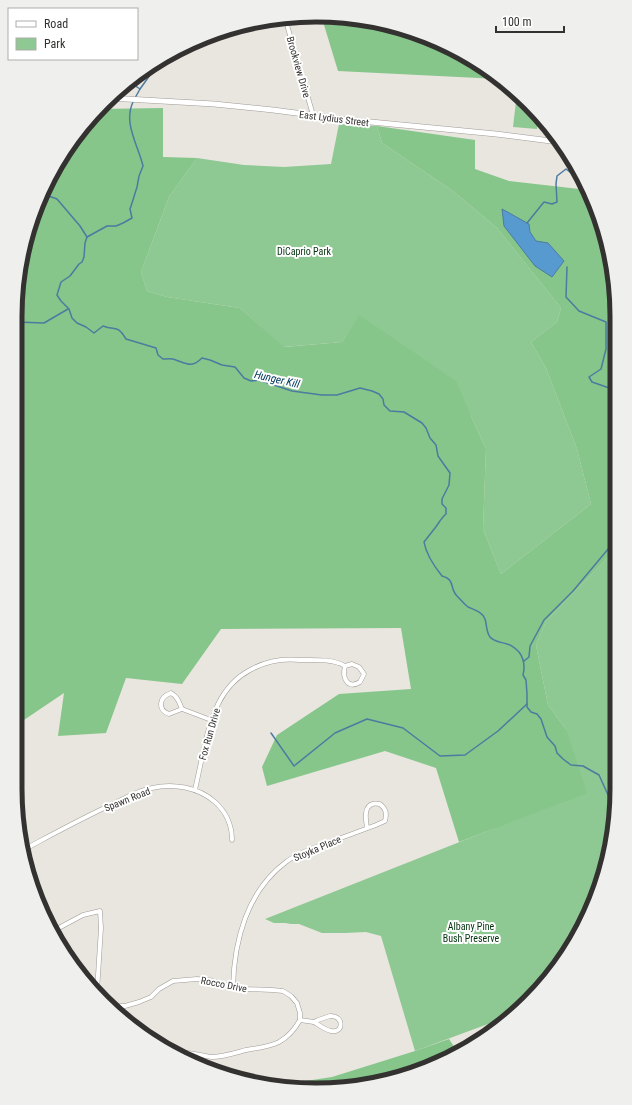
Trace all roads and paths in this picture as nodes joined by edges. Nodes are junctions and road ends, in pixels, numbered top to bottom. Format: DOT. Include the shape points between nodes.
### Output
graph roads {
  1 [pos="286,24"];
  2 [pos="118,99"];
  3 [pos="313,115"];
  4 [pos="552,141"];
  5 [pos="345,666"];
  6 [pos="182,709"];
  7 [pos="211,720"];
  8 [pos="195,790"];
  9 [pos="367,828"];
  10 [pos="232,840"];
  11 [pos="28,847"];
  12 [pos="57,928"];
  13 [pos="97,986"];
  14 [pos="234,987"];
  15 [pos="117,1005"];
  16 [pos="300,1020"];
  17 [pos="314,1022"];
  18 [pos="185,1053"];
  1 -- 3 [label="street, Brookview Drive"];
  2 -- 3 [label="street, East Lydius Street" via="214,104"];
  3 -- 4 [label="street, East Lydius Street"];
  5 -- 5 [label="street, Fox Run Drive" via="352,664 359,667 364,677 360,682 350,684 346,681"];
  5 -- 7 [label="street, Fox Run Drive" via="335,662 282,659 257,666 230,685 219,701"];
  6 -- 6 [label="street" via="178,699 171,693 161,701 161,707 166,713"];
  6 -- 7 [label="street"];
  7 -- 8 [label="street, Fox Run Drive"];
  8 -- 10 [label="street, Spawn Road" via="211,799 224,812 229,822"];
  8 -- 11 [label="street, Spawn Road" via="159,787 140,791"];
  9 -- 9 [label="street, Stoyka Place" via="385,821 386,814 380,804 368,807"];
  9 -- 14 [label="street, Stoyka Place" via="286,861 263,885 254,897 242,926 234,970"];
  12 -- 13 [label="street" via="83,914 100,910"];
  14 -- 15 [label="street, Rocco Drive" via="209,980 172,981 139,1002"];
  14 -- 16 [label="street, Rocco Drive" via="283,991 297,1004"];
  16 -- 17 [label="street"];
  16 -- 18 [label="street" via="288,1036 270,1045 212,1057"];
  17 -- 17 [label="street" via="333,1032 341,1025 335,1016"];
}
